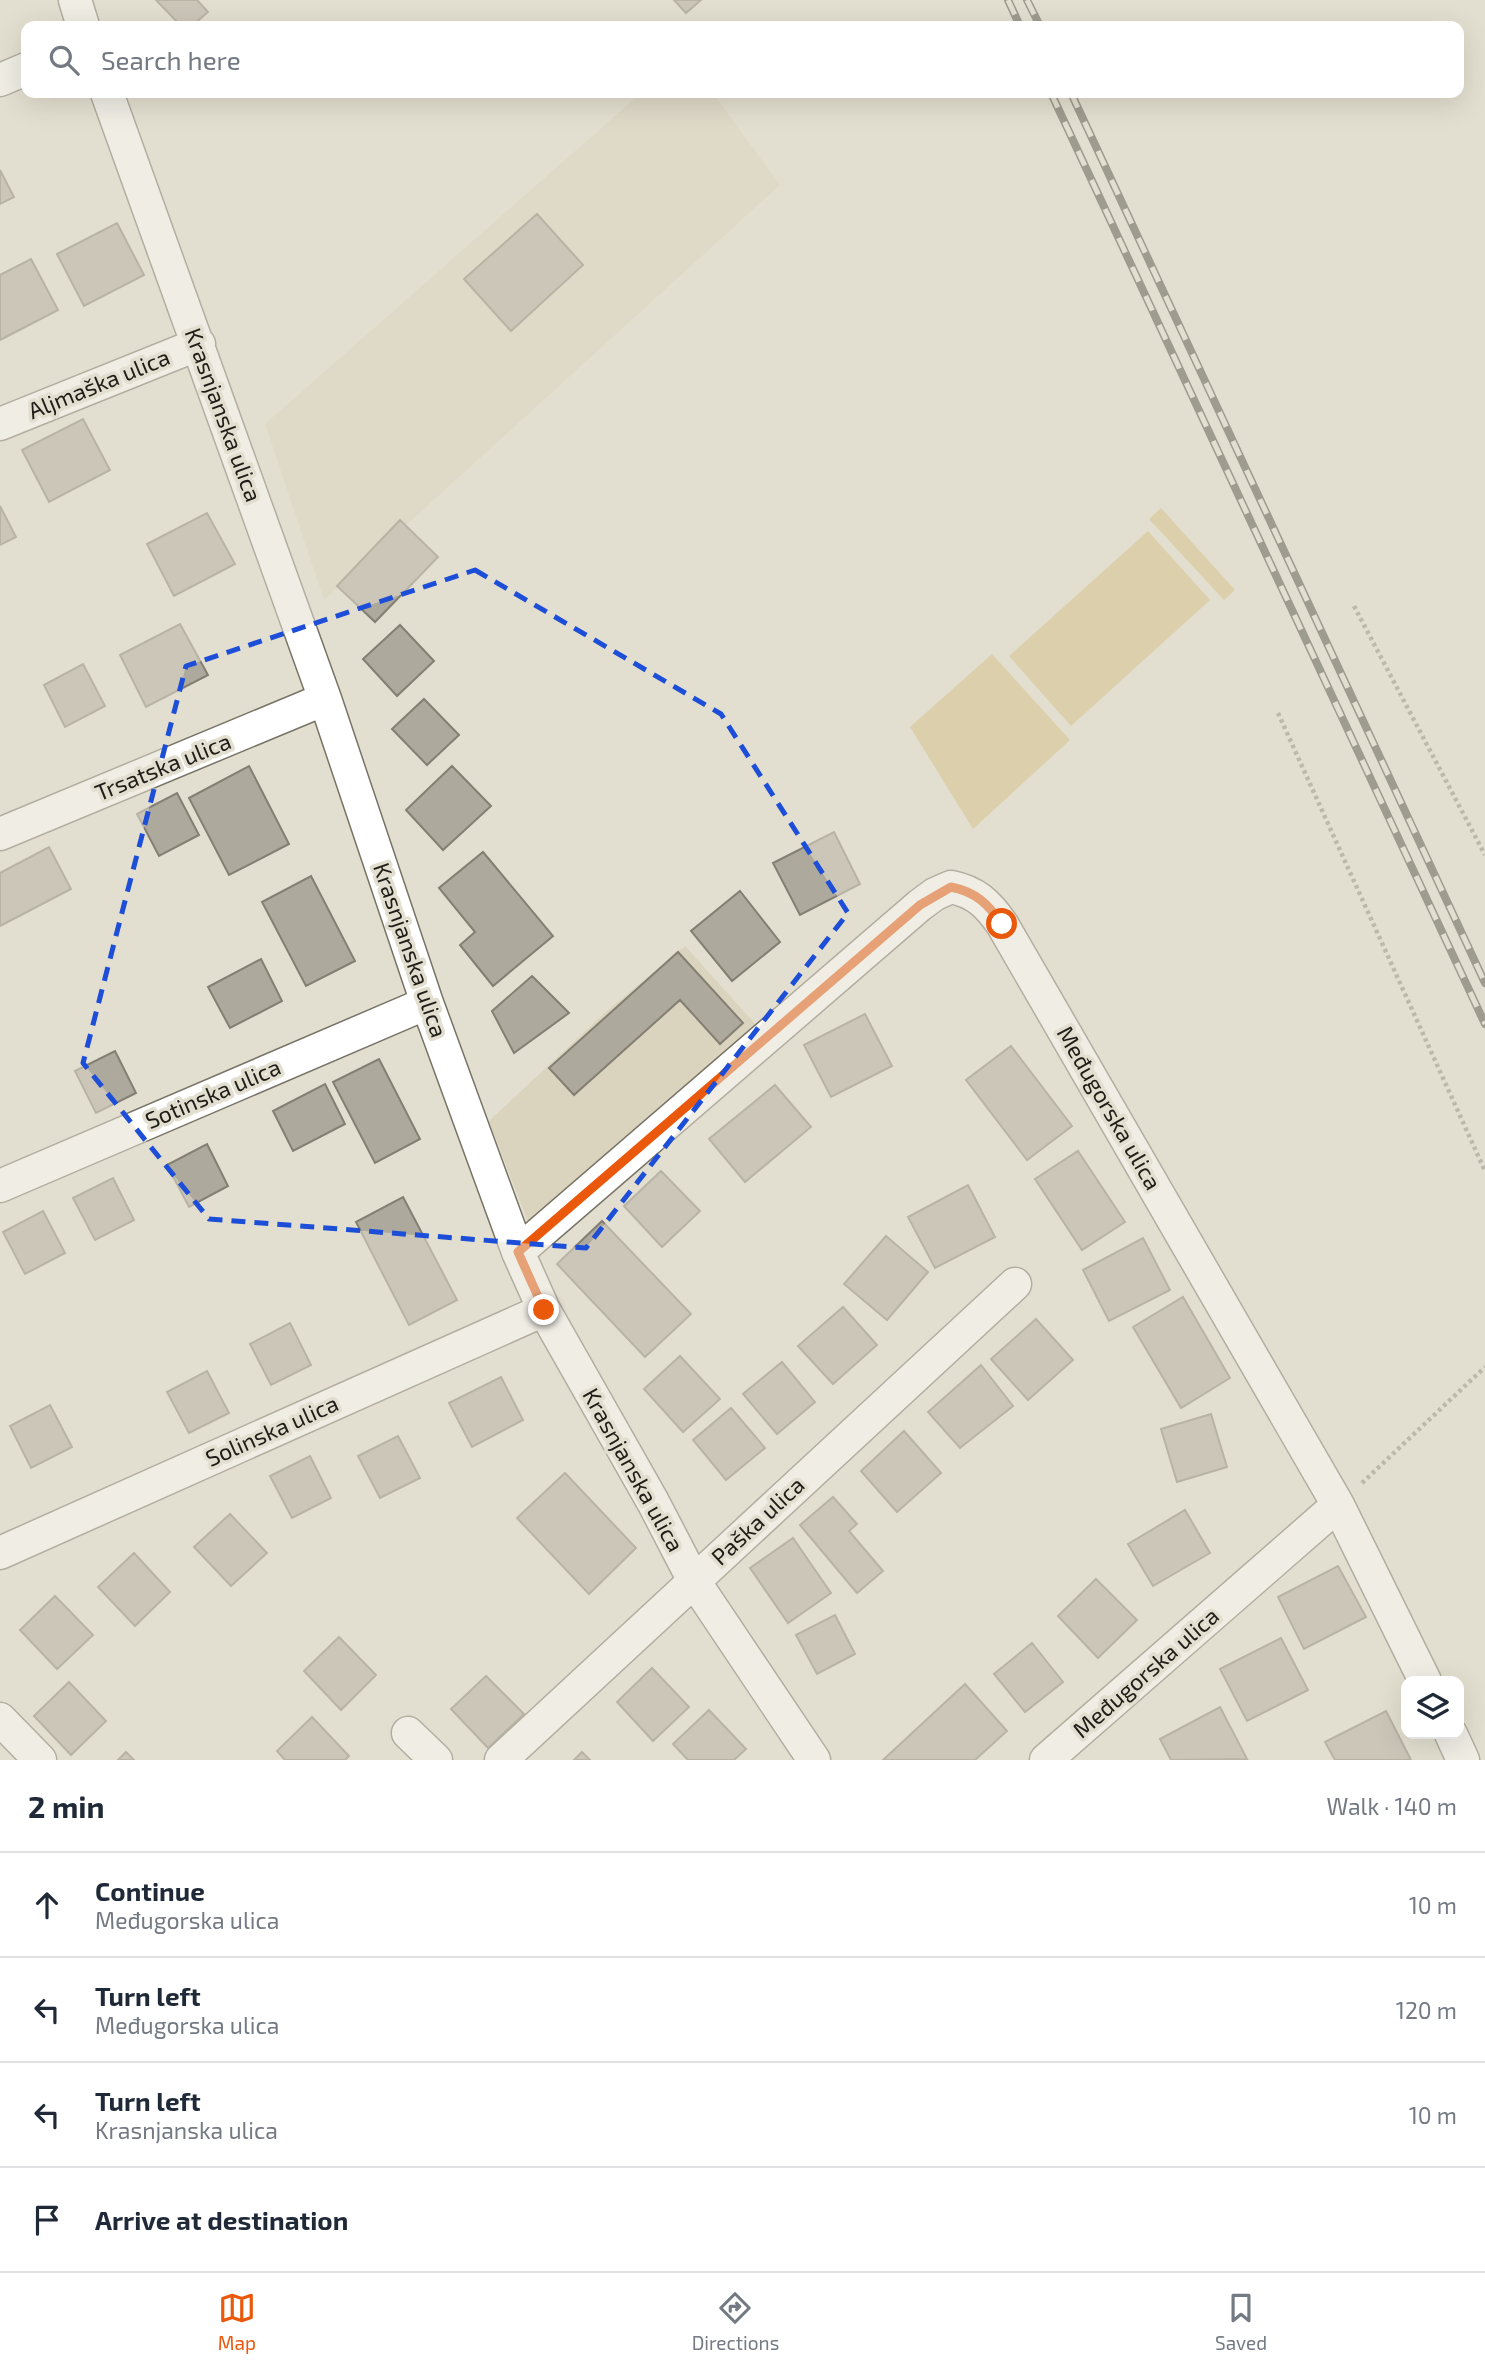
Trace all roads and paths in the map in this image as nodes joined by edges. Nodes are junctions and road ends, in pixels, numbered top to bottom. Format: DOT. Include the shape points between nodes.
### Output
graph roads {
  1 [pos="75,0"];
  2 [pos="81,21"];
  3 [pos="21,71"];
  4 [pos="0,80"];
  5 [pos="109,98"];
  6 [pos="199,344"];
  7 [pos="0,425"];
  8 [pos="1354,606"];
  9 [pos="325,699"];
  10 [pos="1278,713"];
  11 [pos="0,834"];
  12 [pos="1485,855"];
  13 [pos="427,1003"];
  14 [pos="1485,1171"];
  15 [pos="0,1186"];
  16 [pos="518,1252"];
  17 [pos="1015,1283"];
  18 [pos="544,1310"];
  19 [pos="1485,1367"];
  20 [pos="1338,1505"];
  21 [pos="0,1553"];
  22 [pos="694,1581"];
  23 [pos="1423,1676"];
  24 [pos="0,1719"];
  25 [pos="408,1733"];
  26 [pos="1454,1739"];
  27 [pos="40,1760"];
  28 [pos="436,1760"];
  29 [pos="501,1760"];
  30 [pos="814,1760"];
  31 [pos="1046,1760"];
  32 [pos="1464,1760"];
  1 -- 2 [label="street"];
  3 -- 4 [label="street"];
  5 -- 6 [label="street, Krasnjanska ulica"];
  6 -- 7 [label="street, Aljmaška ulica"];
  6 -- 9 [label="street, Krasnjanska ulica"];
  8 -- 12 [label="path"];
  9 -- 11 [label="street, Trsatska ulica"];
  9 -- 13 [label="street, Krasnjanska ulica"];
  10 -- 14 [label="path"];
  13 -- 15 [label="street, Sotinska ulica"];
  13 -- 16 [label="street, Krasnjanska ulica"];
  16 -- 18 [label="street, Krasnjanska ulica"];
  16 -- 20 [label="street, Međugorska ulica" via="920,905 951,887 963,889 978,896 1002,924"];
  17 -- 22 [label="street, Paška ulica"];
  18 -- 21 [label="street, Solinska ulica"];
  18 -- 22 [label="street, Krasnjanska ulica"];
  19 -- 20 [label="path"];
  20 -- 23 [label="street"];
  20 -- 31 [label="street, Međugorska ulica"];
  22 -- 29 [label="street, Paška ulica"];
  22 -- 30 [label="street, Krasnjanska ulica"];
  24 -- 27 [label="street"];
  25 -- 28 [label="street"];
  26 -- 32 [label="street"];
}
